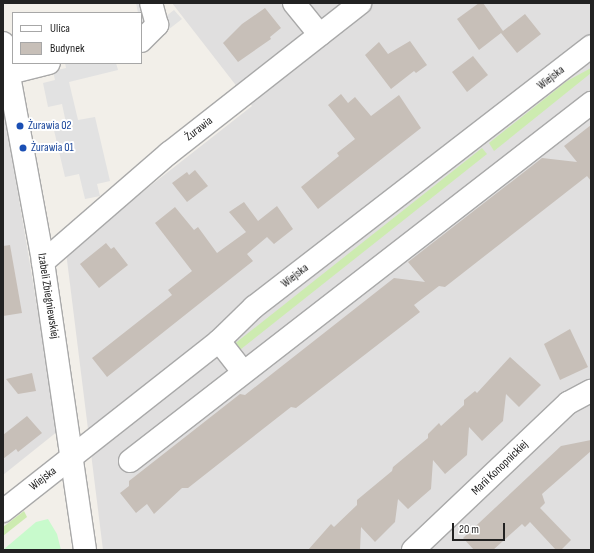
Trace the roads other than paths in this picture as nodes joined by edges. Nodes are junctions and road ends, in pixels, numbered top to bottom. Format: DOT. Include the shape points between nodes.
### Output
graph roads {
  1 [pos="151,3"];
  2 [pos="294,3"];
  3 [pos="360,3"];
  4 [pos="320,35"];
  5 [pos="142,40"];
  6 [pos="3,43"];
  7 [pos="591,46"];
  8 [pos="45,64"];
  9 [pos="9,72"];
  10 [pos="591,103"];
  11 [pos="43,262"];
  12 [pos="219,341"];
  13 [pos="244,372"];
  14 [pos="591,391"];
  15 [pos="72,456"];
  16 [pos="130,461"];
  17 [pos="3,511"];
  18 [pos="85,550"];
  19 [pos="413,550"];
  1 -- 5 [label="street" via="157,25"];
  2 -- 4 [label="street"];
  3 -- 4 [label="street, Żurawia"];
  4 -- 11 [label="street, Żurawia" via="169,153"];
  6 -- 9 [label="street, Izabeli Zbiegniewskiej"];
  7 -- 12 [label="street, Wiejska" via="254,308"];
  8 -- 9 [label="street"];
  9 -- 11 [label="street, Izabeli Zbiegniewskiej"];
  10 -- 13 [label="street"];
  11 -- 15 [label="street, Izabeli Zbiegniewskiej"];
  12 -- 13 [label="street"];
  12 -- 15 [label="street, Wiejska"];
  13 -- 16 [label="street"];
  14 -- 19 [label="street, Marii Konopnickiej" via="568,403"];
  15 -- 17 [label="street, Wiejska"];
  15 -- 18 [label="street, Izabeli Zbiegniewskiej"];
}
